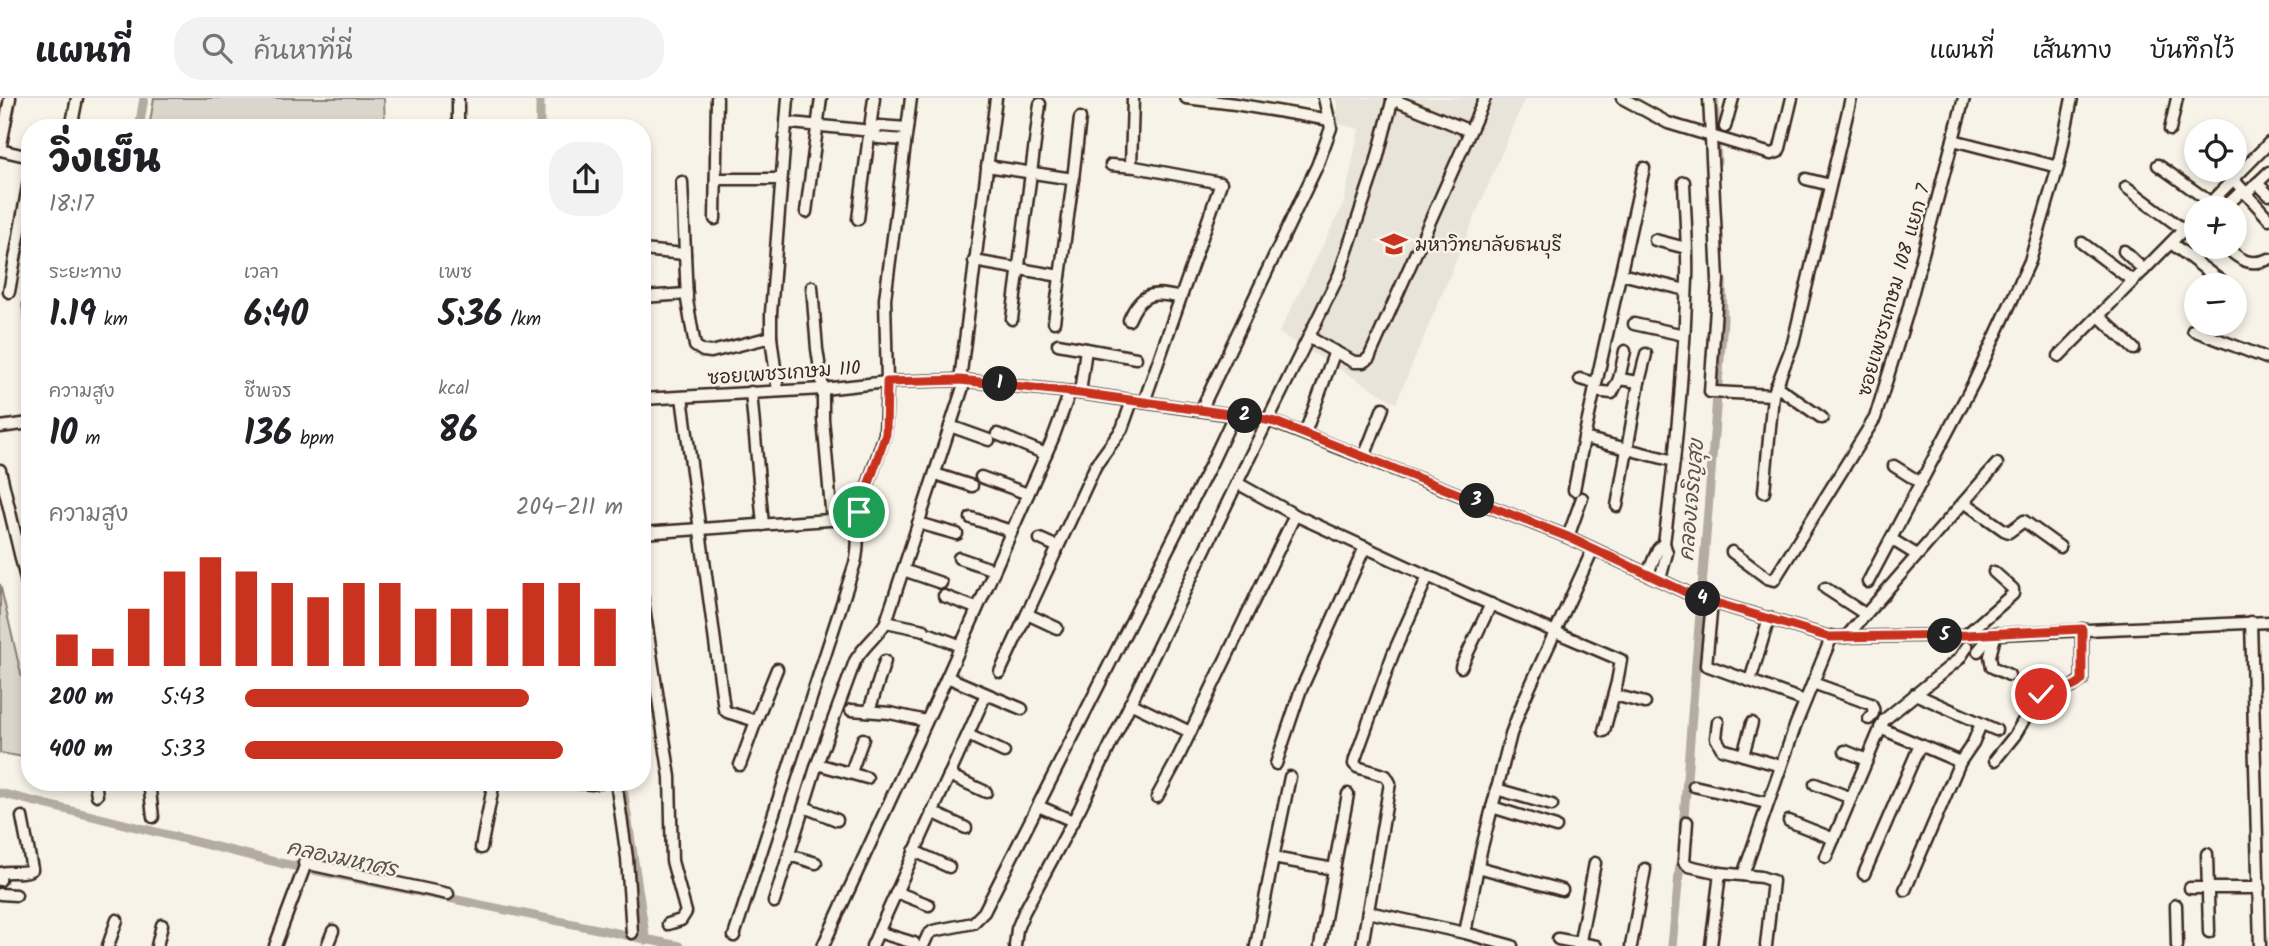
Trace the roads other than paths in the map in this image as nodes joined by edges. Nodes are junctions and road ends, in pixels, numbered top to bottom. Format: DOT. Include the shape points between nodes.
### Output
graph roads {
  1 [pos="10,98"];
  2 [pos="77,98"];
  3 [pos="458,98"];
  4 [pos="717,98"];
  5 [pos="788,98"];
  6 [pos="821,98"];
  7 [pos="874,98"];
  8 [pos="911,98"];
  9 [pos="996,98"];
  10 [pos="1133,98"];
  11 [pos="1191,98"];
  12 [pos="1324,98"];
  13 [pos="1485,98"];
  14 [pos="1622,98"];
  15 [pos="1709,98"];
  16 [pos="1733,98"];
  17 [pos="1792,98"];
  18 [pos="1852,98"];
  19 [pos="1964,98"];
  20 [pos="2072,98"];
  21 [pos="2177,98"];
  22 [pos="1392,99"];
  23 [pos="1040,104"];
  24 [pos="1080,118"];
  25 [pos="73,119"];
  26 [pos="458,119"];
  27 [pos="1330,120"];
  28 [pos="791,123"];
  29 [pos="818,125"];
  30 [pos="1725,127"];
  31 [pos="907,128"];
  32 [pos="2171,130"];
  33 [pos="871,131"];
  34 [pos="1470,131"];
  35 [pos="1713,137"];
  36 [pos="905,140"];
  37 [pos="1953,140"];
  38 [pos="2269,143"];
  39 [pos="0,150"];
  40 [pos="21,156"];
  41 [pos="1111,165"];
  42 [pos="2158,165"];
  43 [pos="2247,165"];
  44 [pos="986,166"];
  45 [pos="1131,166"];
  46 [pos="2058,167"];
  47 [pos="1644,168"];
  48 [pos="2269,172"];
  49 [pos="1032,173"];
  50 [pos="716,179"];
  51 [pos="781,179"];
  52 [pos="1073,179"];
  53 [pos="1806,179"];
  54 [pos="682,182"];
  55 [pos="1684,182"];
  56 [pos="2230,182"];
  57 [pos="2236,182"];
  58 [pos="2257,183"];
  59 [pos="1830,185"];
  60 [pos="2126,187"];
  61 [pos="2244,192"];
  62 [pos="2269,195"];
  63 [pos="2197,196"];
  64 [pos="2217,196"];
  65 [pos="2239,196"];
  66 [pos="806,212"];
  67 [pos="715,219"];
  68 [pos="858,219"];
  69 [pos="2269,219"];
  70 [pos="21,225"];
  71 [pos="2184,229"];
  72 [pos="1655,240"];
  73 [pos="2082,243"];
  74 [pos="2171,243"];
  75 [pos="1686,248"];
  76 [pos="651,251"];
  77 [pos="2124,251"];
  78 [pos="685,254"];
  79 [pos="2241,259"];
  80 [pos="2269,259"];
  81 [pos="974,261"];
  82 [pos="1019,268"];
  83 [pos="2144,270"];
  84 [pos="2210,273"];
  85 [pos="1620,274"];
  86 [pos="1060,275"];
  87 [pos="2133,281"];
  88 [pos="812,288"];
  89 [pos="1686,290"];
  90 [pos="9,292"];
  91 [pos="687,293"];
  92 [pos="651,296"];
  93 [pos="1180,298"];
  94 [pos="2099,316"];
  95 [pos="1012,319"];
  96 [pos="1129,320"];
  97 [pos="1054,322"];
  98 [pos="1634,324"];
  99 [pos="1684,335"];
  100 [pos="2209,336"];
  101 [pos="772,337"];
  102 [pos="1310,338"];
  103 [pos="1058,344"];
  104 [pos="1086,349"];
  105 [pos="2134,349"];
  106 [pos="1335,351"];
  107 [pos="1625,351"];
  108 [pos="1646,354"];
  109 [pos="2059,356"];
  110 [pos="1136,358"];
  111 [pos="2269,359"];
  112 [pos="1580,379"];
  113 [pos="1619,379"];
  114 [pos="963,380"];
  115 [pos="887,382"];
  116 [pos="1639,382"];
  117 [pos="1595,387"];
  118 [pos="823,389"];
  119 [pos="778,391"];
  120 [pos="1775,391"];
  121 [pos="751,393"];
  122 [pos="1075,393"];
  123 [pos="681,397"];
  124 [pos="651,399"];
  125 [pos="1132,401"];
  126 [pos="1144,402"];
  127 [pos="1383,408"];
  128 [pos="1201,410"];
  129 [pos="1234,415"];
  130 [pos="1822,418"];
  131 [pos="1268,420"];
  132 [pos="21,424"];
  133 [pos="950,426"];
  134 [pos="0,427"];
  135 [pos="1304,433"];
  136 [pos="1584,438"];
  137 [pos="1626,450"];
  138 [pos="1046,454"];
  139 [pos="1364,457"];
  140 [pos="1674,461"];
  141 [pos="1997,464"];
  142 [pos="1894,466"];
  143 [pos="0,470"];
  144 [pos="935,474"];
  145 [pos="981,477"];
  146 [pos="1237,483"];
  147 [pos="1921,483"];
  148 [pos="972,486"];
  149 [pos="1764,492"];
  150 [pos="1028,495"];
  151 [pos="1964,502"];
  152 [pos="1617,506"];
  153 [pos="1295,515"];
  154 [pos="858,518"];
  155 [pos="971,518"];
  156 [pos="832,520"];
  157 [pos="918,523"];
  158 [pos="763,525"];
  159 [pos="701,529"];
  160 [pos="1011,531"];
  161 [pos="651,532"];
  162 [pos="957,534"];
  163 [pos="1568,537"];
  164 [pos="1040,539"];
  165 [pos="1891,539"];
  166 [pos="1664,543"];
  167 [pos="1058,547"];
  168 [pos="1365,547"];
  169 [pos="2060,547"];
  170 [pos="1593,549"];
  171 [pos="1732,552"];
  172 [pos="1917,555"];
  173 [pos="21,558"];
  174 [pos="959,558"];
  175 [pos="903,570"];
  176 [pos="994,570"];
  177 [pos="1994,572"];
  178 [pos="1648,573"];
  179 [pos="1428,576"];
  180 [pos="1660,579"];
  181 [pos="1868,582"];
  182 [pos="941,583"];
  183 [pos="1825,588"];
  184 [pos="944,596"];
  185 [pos="1709,601"];
  186 [pos="1492,604"];
  187 [pos="976,608"];
  188 [pos="1027,614"];
  189 [pos="1865,614"];
  190 [pos="1769,618"];
  191 [pos="887,622"];
  192 [pos="2251,622"];
  193 [pos="2269,622"];
  194 [pos="1057,628"];
  195 [pos="2082,629"];
  196 [pos="1556,630"];
  197 [pos="1989,634"];
  198 [pos="1832,636"];
  199 [pos="1846,638"];
  200 [pos="959,645"];
  201 [pos="1971,646"];
  202 [pos="651,654"];
  203 [pos="885,661"];
  204 [pos="1461,667"];
  205 [pos="777,669"];
  206 [pos="1000,672"];
  207 [pos="2009,675"];
  208 [pos="947,677"];
  209 [pos="1750,681"];
  210 [pos="1813,684"];
  211 [pos="986,694"];
  212 [pos="1915,694"];
  213 [pos="1614,695"];
  214 [pos="1805,701"];
  215 [pos="1130,703"];
  216 [pos="1645,703"];
  217 [pos="1022,709"];
  218 [pos="851,710"];
  219 [pos="869,711"];
  220 [pos="1869,719"];
  221 [pos="756,722"];
  222 [pos="926,722"];
  223 [pos="1718,722"];
  224 [pos="1752,723"];
  225 [pos="1981,724"];
  226 [pos="1880,728"];
  227 [pos="1996,730"];
  228 [pos="1604,731"];
  229 [pos="1191,732"];
  230 [pos="968,735"];
  231 [pos="863,739"];
  232 [pos="1920,745"];
  233 [pos="1845,751"];
  234 [pos="1004,752"];
  235 [pos="1743,755"];
  236 [pos="1867,760"];
  237 [pos="1995,760"];
  238 [pos="1960,762"];
  239 [pos="817,764"];
  240 [pos="1276,764"];
  241 [pos="740,765"];
  242 [pos="1781,766"];
  243 [pos="851,772"];
  244 [pos="949,775"];
  245 [pos="1290,776"];
  246 [pos="867,778"];
  247 [pos="1815,784"];
  248 [pos="1694,786"];
  249 [pos="1496,789"];
  250 [pos="96,791"];
  251 [pos="150,791"];
  252 [pos="492,791"];
  253 [pos="617,791"];
  254 [pos="986,792"];
  255 [pos="1348,794"];
  256 [pos="97,795"];
  257 [pos="1157,797"];
  258 [pos="1851,799"];
  259 [pos="1767,803"];
  260 [pos="1552,805"];
  261 [pos="1038,806"];
  262 [pos="804,807"];
  263 [pos="1492,807"];
  264 [pos="932,812"];
  265 [pos="22,817"];
  266 [pos="153,817"];
  267 [pos="837,820"];
  268 [pos="1073,821"];
  269 [pos="1789,821"];
  270 [pos="1687,822"];
  271 [pos="1556,827"];
  272 [pos="966,828"];
  273 [pos="1833,839"];
  274 [pos="481,848"];
  275 [pos="914,851"];
  276 [pos="2207,854"];
  277 [pos="789,855"];
  278 [pos="1826,857"];
  279 [pos="1273,858"];
  280 [pos="816,863"];
  281 [pos="1595,863"];
  282 [pos="949,867"];
  283 [pos="1478,867"];
  284 [pos="1334,869"];
  285 [pos="1645,869"];
  286 [pos="1720,873"];
  287 [pos="1864,874"];
  288 [pos="1743,875"];
  289 [pos="0,880"];
  290 [pos="2190,888"];
  291 [pos="2208,888"];
  292 [pos="2259,888"];
  293 [pos="1562,890"];
  294 [pos="1905,890"];
  295 [pos="895,892"];
  296 [pos="0,894"];
  297 [pos="448,894"];
  298 [pos="16,895"];
  299 [pos="774,902"];
  300 [pos="929,905"];
  301 [pos="2176,905"];
  302 [pos="1368,912"];
  303 [pos="117,920"];
  304 [pos="668,924"];
  305 [pos="162,925"];
  306 [pos="333,931"];
  307 [pos="878,932"];
  308 [pos="2209,932"];
  309 [pos="632,933"];
  310 [pos="1465,933"];
  311 [pos="734,936"];
  312 [pos="1558,939"];
  313 [pos="1579,944"];
  314 [pos="918,945"];
  315 [pos="107,946"];
  316 [pos="157,946"];
  317 [pos="275,946"];
  318 [pos="327,946"];
  319 [pos="823,946"];
  320 [pos="872,946"];
  321 [pos="1015,946"];
  322 [pos="1256,946"];
  323 [pos="1320,946"];
  324 [pos="1362,946"];
  325 [pos="1511,946"];
  326 [pos="1596,946"];
  327 [pos="1631,946"];
  328 [pos="1711,946"];
  329 [pos="1766,946"];
  330 [pos="2177,946"];
  331 [pos="2260,946"];
  1 -- 39 [label="street"];
  2 -- 25 [label="street"];
  3 -- 26 [label="street"];
  4 -- 50 [label="street"];
  5 -- 51 [label="street"];
  6 -- 29 [label="street"];
  7 -- 33 [label="street"];
  8 -- 31 [label="street"];
  9 -- 44 [label="street"];
  10 -- 45 [label="street"];
  11 -- 27 [label="street"];
  12 -- 27 [label="street"];
  13 -- 34 [label="street"];
  14 -- 35 [label="street" via="1656,118"];
  15 -- 35 [label="street"];
  16 -- 30 [label="street"];
  17 -- 35 [label="street" via="1775,154"];
  18 -- 59 [label="street"];
  19 -- 37 [label="street"];
  20 -- 46 [label="street"];
  21 -- 32 [label="street"];
  22 -- 34 [label="street"];
  22 -- 102 [label="street" via="1347,253"];
  23 -- 49 [label="street"];
  24 -- 52 [label="street"];
  27 -- 128 [label="street" via="1317,166"];
  28 -- 29 [label="street"];
  29 -- 33 [label="street"];
  29 -- 66 [label="street"];
  31 -- 33 [label="street" via="879,126"];
  31 -- 36 [label="street"];
  33 -- 36 [label="street" via="878,138"];
  33 -- 68 [label="street"];
  34 -- 106 [label="street" via="1369,358 1354,362"];
  35 -- 120 [label="street" via="1716,392"];
  36 -- 115 [label="street" via="885,299"];
  37 -- 46 [label="street"];
  37 -- 171 [label="street, ซอยเพชรเกษม 108 แยก 7" via="1875,418 1774,580"];
  38 -- 43 [label="street"];
  39 -- 40 [label="street"];
  41 -- 45 [label="street"];
  42 -- 63 [label="street"];
  44 -- 49 [label="street"];
  44 -- 81 [label="street"];
  45 -- 93 [label="street" via="1221,183"];
  46 -- 147 [label="street" via="2030,261"];
  47 -- 85 [label="street"];
  48 -- 58 [label="street"];
  49 -- 52 [label="street"];
  49 -- 82 [label="street"];
  50 -- 51 [label="street"];
  50 -- 67 [label="street"];
  51 -- 101 [label="street"];
  52 -- 86 [label="street"];
  53 -- 59 [label="street"];
  54 -- 78 [label="street"];
  55 -- 75 [label="street"];
  56 -- 64 [label="street"];
  57 -- 61 [label="street"];
  58 -- 61 [label="street"];
  58 -- 62 [label="street"];
  59 -- 120 [label="street" via="1793,343"];
  60 -- 71 [label="street"];
  61 -- 65 [label="street"];
  61 -- 69 [label="street"];
  70 -- 90 [label="street"];
  71 -- 74 [label="street"];
  72 -- 75 [label="street"];
  73 -- 87 [label="street"];
  74 -- 83 [label="street"];
  74 -- 84 [label="street"];
  75 -- 89 [label="street"];
  76 -- 78 [label="street"];
  77 -- 83 [label="street"];
  78 -- 91 [label="street"];
  79 -- 80 [label="street" via="2251,264"];
  81 -- 82 [label="street"];
  81 -- 114 [label="street"];
  82 -- 86 [label="street"];
  82 -- 95 [label="street"];
  83 -- 87 [label="street"];
  85 -- 89 [label="street"];
  85 -- 117 [label="street"];
  86 -- 97 [label="street"];
  87 -- 94 [label="street"];
  88 -- 118 [label="street"];
  89 -- 99 [label="street"];
  91 -- 92 [label="street"];
  91 -- 101 [label="street" via="693,341 700,350 711,352"];
  93 -- 96 [label="street" via="1149,295"];
  93 -- 126 [label="street"];
  94 -- 105 [label="street"];
  94 -- 109 [label="street"];
  98 -- 99 [label="street"];
  99 -- 140 [label="street"];
  100 -- 111 [label="street"];
  101 -- 119 [label="street"];
  102 -- 106 [label="street"];
  102 -- 131 [label="street"];
  103 -- 104 [label="street"];
  104 -- 110 [label="street"];
  104 -- 122 [label="street"];
  106 -- 135 [label="street"];
  107 -- 113 [label="street"];
  108 -- 116 [label="street"];
  112 -- 117 [label="street"];
  113 -- 116 [label="street"];
  113 -- 117 [label="street" via="1612,393"];
  114 -- 115 [label="street, ซอยเพชรเกษม 110"];
  114 -- 122 [label="street, ซอยเพชรเกษม 110"];
  114 -- 133 [label="street"];
  115 -- 118 [label="street, ซอยเพชรเกษม 110"];
  115 -- 154 [label="street" via="886,434"];
  116 -- 137 [label="street"];
  117 -- 136 [label="street"];
  118 -- 119 [label="street, ซอยเพชรเกษม 110"];
  118 -- 156 [label="street"];
  119 -- 121 [label="street, ซอยเพชรเกษม 110"];
  120 -- 130 [label="street"];
  120 -- 149 [label="street"];
  121 -- 123 [label="street, ซอยเพชรเกษม 110"];
  121 -- 158 [label="street"];
  122 -- 125 [label="street, ซอยเพชรเกษม 110"];
  122 -- 138 [label="street"];
  123 -- 124 [label="street, ซอยเพชรเกษม 110"];
  123 -- 159 [label="street"];
  125 -- 126 [label="street, ซอยเพชรเกษม 110"];
  125 -- 167 [label="street" via="1122,429 1096,465"];
  126 -- 128 [label="street, ซอยเพชรเกษม 110"];
  127 -- 139 [label="street"];
  128 -- 129 [label="street, ซอยเพชรเกษม 110"];
  129 -- 131 [label="street, ซอยเพชรเกษม 110"];
  129 -- 261 [label="street"];
  131 -- 135 [label="street, ซอยเพชรเกษม 110"];
  131 -- 146 [label="street"];
  132 -- 134 [label="street"];
  133 -- 138 [label="street"];
  133 -- 144 [label="street"];
  135 -- 139 [label="street, ซอยเพชรเกษม 110"];
  136 -- 137 [label="street"];
  136 -- 163 [label="street"];
  137 -- 140 [label="street"];
  137 -- 152 [label="street"];
  138 -- 150 [label="street"];
  139 -- 163 [label="street, ซอยเพชรเกษม 110"];
  140 -- 166 [label="street"];
  141 -- 151 [label="street"];
  142 -- 147 [label="street"];
  143 -- 173 [label="street"];
  144 -- 148 [label="street"];
  144 -- 157 [label="street"];
  145 -- 150 [label="street"];
  146 -- 153 [label="street"];
  146 -- 215 [label="street"];
  147 -- 165 [label="street"];
  150 -- 160 [label="street"];
  151 -- 169 [label="street" via="2009,532 2028,523"];
  151 -- 172 [label="street"];
  153 -- 168 [label="street"];
  153 -- 229 [label="street"];
  154 -- 156 [label="street"];
  154 -- 311 [label="street" via="855,564"];
  155 -- 160 [label="street"];
  156 -- 158 [label="street"];
  157 -- 162 [label="street"];
  157 -- 175 [label="street"];
  158 -- 159 [label="street"];
  159 -- 161 [label="street"];
  159 -- 221 [label="street" via="724,709"];
  160 -- 176 [label="street"];
  163 -- 170 [label="street, ซอยเพชรเกษม 110"];
  164 -- 167 [label="street"];
  165 -- 172 [label="street"];
  165 -- 181 [label="street"];
  166 -- 178 [label="street"];
  166 -- 180 [label="street" via="1667,553"];
  167 -- 188 [label="street"];
  168 -- 179 [label="street"];
  168 -- 240 [label="street" via="1300,692"];
  170 -- 178 [label="street, ซอยเพชรเกษม 110"];
  170 -- 196 [label="street"];
  172 -- 189 [label="street"];
  174 -- 176 [label="street"];
  175 -- 182 [label="street"];
  175 -- 191 [label="street"];
  176 -- 187 [label="street"];
  177 -- 201 [label="street" via="2013,594"];
  178 -- 180 [label="street, ซอยเพชรเกษม 110"];
  179 -- 186 [label="street"];
  179 -- 302 [label="street" via="1354,764 1386,776 1390,783"];
  180 -- 185 [label="street, ซอยเพชรเกษม 110"];
  183 -- 189 [label="street"];
  184 -- 187 [label="street"];
  185 -- 190 [label="street, ซอยเพชรเกษม 110"];
  185 -- 209 [label="street" via="1706,665"];
  186 -- 196 [label="street"];
  186 -- 204 [label="street"];
  187 -- 200 [label="street"];
  188 -- 194 [label="street"];
  188 -- 206 [label="street"];
  189 -- 199 [label="street"];
  190 -- 198 [label="street, ซอยเพชรเกษม 110"];
  190 -- 209 [label="street"];
  191 -- 200 [label="street"];
  191 -- 239 [label="street" via="855,660"];
  192 -- 193 [label="street, ซอยเพชรเกษม 110"];
  192 -- 195 [label="street, ซอยเพชรเกษม 110"];
  192 -- 292 [label="street"];
  195 -- 197 [label="street, ซอยเพชรเกษม 110"];
  195 -- 237 [label="street" via="2079,685 2041,694"];
  196 -- 213 [label="street" via="1621,660"];
  196 -- 249 [label="street" via="1523,702"];
  197 -- 201 [label="street, ซอยเพชรเกษม 110"];
  197 -- 201 [label="street" via="1984,644"];
  197 -- 207 [label="street" via="1992,667"];
  198 -- 199 [label="street, ซอยเพชรเกษม 110"];
  198 -- 210 [label="street"];
  199 -- 201 [label="street, ซอยเพชรเกษม 110"];
  200 -- 208 [label="street"];
  201 -- 212 [label="street"];
  202 -- 304 [label="street" via="670,778 672,861 686,912 681,920"];
  203 -- 219 [label="street"];
  205 -- 221 [label="street"];
  208 -- 211 [label="street"];
  208 -- 222 [label="street"];
  209 -- 214 [label="street"];
  210 -- 214 [label="street"];
  210 -- 220 [label="street" via="1871,704 1874,708"];
  211 -- 217 [label="street"];
  211 -- 230 [label="street"];
  212 -- 225 [label="street"];
  212 -- 226 [label="street"];
  213 -- 216 [label="street"];
  213 -- 228 [label="street"];
  214 -- 242 [label="street"];
  215 -- 229 [label="street"];
  215 -- 268 [label="street"];
  218 -- 219 [label="street"];
  219 -- 222 [label="street"];
  221 -- 241 [label="street"];
  222 -- 319 [label="street"];
  223 -- 235 [label="street" via="1717,744"];
  224 -- 235 [label="street"];
  225 -- 227 [label="street"];
  225 -- 238 [label="street"];
  226 -- 232 [label="street"];
  226 -- 236 [label="street"];
  229 -- 257 [label="street"];
  230 -- 234 [label="street"];
  230 -- 244 [label="street"];
  231 -- 243 [label="street"];
  232 -- 238 [label="street"];
  232 -- 287 [label="street"];
  233 -- 236 [label="street"];
  235 -- 242 [label="street"];
  236 -- 258 [label="street"];
  238 -- 294 [label="street"];
  239 -- 243 [label="street"];
  239 -- 262 [label="street"];
  242 -- 259 [label="street"];
  243 -- 246 [label="street"];
  244 -- 254 [label="street"];
  244 -- 264 [label="street"];
  245 -- 279 [label="street"];
  247 -- 258 [label="street"];
  248 -- 259 [label="street"];
  249 -- 260 [label="street"];
  249 -- 263 [label="street"];
  250 -- 256 [label="street"];
  251 -- 266 [label="street"];
  252 -- 274 [label="street"];
  253 -- 309 [label="street"];
  255 -- 284 [label="street"];
  258 -- 273 [label="street"];
  259 -- 288 [label="street"];
  261 -- 268 [label="street"];
  261 -- 314 [label="street" via="978,920 933,931"];
  262 -- 267 [label="street"];
  262 -- 277 [label="street"];
  263 -- 271 [label="street"];
  263 -- 283 [label="street"];
  264 -- 272 [label="street"];
  264 -- 275 [label="street"];
  265 -- 289 [label="street" via="32,869 2,873"];
  268 -- 321 [label="street" via="1024,912"];
  269 -- 273 [label="street"];
  270 -- 286 [label="street" via="1684,862"];
  273 -- 278 [label="street"];
  275 -- 282 [label="street"];
  275 -- 295 [label="street"];
  276 -- 291 [label="street"];
  277 -- 280 [label="street"];
  277 -- 299 [label="street"];
  279 -- 284 [label="street"];
  279 -- 322 [label="street"];
  281 -- 313 [label="street"];
  283 -- 293 [label="street"];
  283 -- 310 [label="street"];
  284 -- 323 [label="street"];
  285 -- 327 [label="street"];
  286 -- 288 [label="street"];
  286 -- 328 [label="street"];
  288 -- 329 [label="street" via="1773,881"];
  290 -- 291 [label="street"];
  291 -- 292 [label="street"];
  291 -- 308 [label="street"];
  292 -- 331 [label="street"];
  295 -- 300 [label="street"];
  295 -- 307 [label="street"];
  296 -- 298 [label="street"];
  297 -- 317 [label="street" via="304,863"];
  301 -- 330 [label="street"];
  302 -- 310 [label="street"];
  302 -- 324 [label="street"];
  303 -- 315 [label="street"];
  305 -- 316 [label="street"];
  306 -- 318 [label="street"];
  307 -- 314 [label="street"];
  307 -- 320 [label="street"];
  310 -- 325 [label="street"];
  312 -- 313 [label="street"];
  313 -- 326 [label="street"];
}
